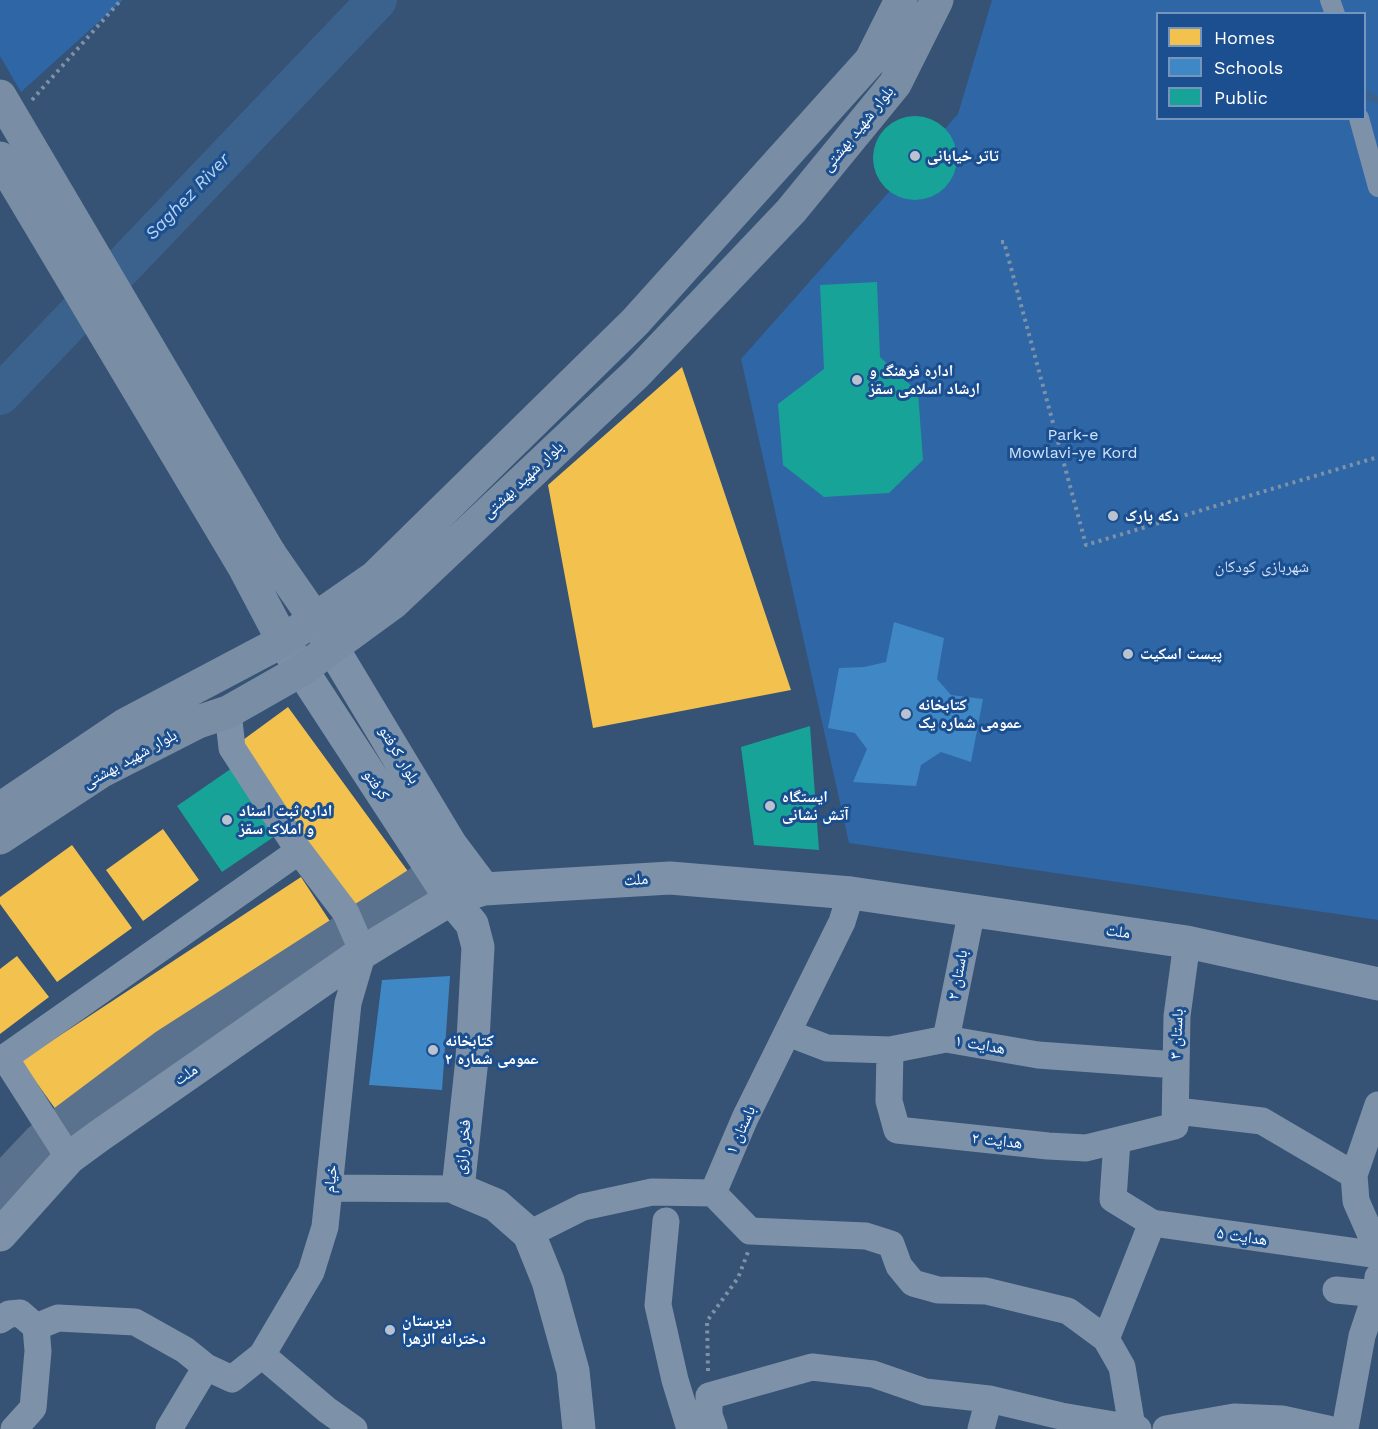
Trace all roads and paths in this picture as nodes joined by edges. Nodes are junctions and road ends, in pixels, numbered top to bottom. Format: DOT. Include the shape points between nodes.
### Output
graph roads {
  1 [pos="121,0"];
  2 [pos="901,0"];
  3 [pos="937,0"];
  4 [pos="15,99"];
  5 [pos="1360,120"];
  6 [pos="0,158"];
  7 [pos="1378,187"];
  8 [pos="1001,242"];
  9 [pos="1378,457"];
  10 [pos="257,561"];
  11 [pos="315,619"];
  12 [pos="283,641"];
  13 [pos="334,647"];
  14 [pos="300,671"];
  15 [pos="228,712"];
  16 [pos="0,809"];
  17 [pos="0,838"];
  18 [pos="299,850"];
  19 [pos="484,890"];
  20 [pos="851,893"];
  21 [pos="451,899"];
  22 [pos="972,910"];
  23 [pos="1187,942"];
  24 [pos="363,952"];
  25 [pos="1378,984"];
  26 [pos="788,1033"];
  27 [pos="946,1039"];
  28 [pos="890,1050"];
  29 [pos="3,1060"];
  30 [pos="1176,1065"];
  31 [pos="1378,1106"];
  32 [pos="1176,1118"];
  33 [pos="1117,1141"];
  34 [pos="69,1158"];
  35 [pos="1354,1175"];
  36 [pos="330,1188"];
  37 [pos="458,1189"];
  38 [pos="713,1193"];
  39 [pos="666,1221"];
  40 [pos="1152,1223"];
  41 [pos="750,1231"];
  42 [pos="529,1234"];
  43 [pos="0,1235"];
  44 [pos="1378,1253"];
  45 [pos="1377,1288"];
  46 [pos="1335,1290"];
  47 [pos="0,1320"];
  48 [pos="36,1327"];
  49 [pos="1106,1339"];
  50 [pos="262,1355"];
  51 [pos="206,1367"];
  52 [pos="709,1396"];
  53 [pos="989,1399"];
  54 [pos="320,1420"];
  55 [pos="1135,1428"];
  56 [pos="14,1429"];
  57 [pos="169,1429"];
  58 [pos="354,1429"];
  59 [pos="579,1429"];
  60 [pos="690,1429"];
  61 [pos="714,1429"];
  62 [pos="981,1429"];
  63 [pos="1166,1429"];
  64 [pos="1328,1429"];
  65 [pos="1345,1429"];
  1 -- 4 [label="path"];
  2 -- 11 [label="main road, بلوار شهید بهشتی" via="871,60 635,322 375,576"];
  3 -- 13 [label="main road, بلوار شهید بهشتی" via="895,84 791,211 637,373 393,603"];
  4 -- 10 [label="main road, bridge"];
  5 -- 7 [label="street"];
  6 -- 10 [label="main road"];
  8 -- 9 [label="path" via="1086,544"];
  10 -- 11 [label="main road"];
  10 -- 12 [label="main road"];
  11 -- 12 [label="main road, بلوار شهید بهشتی"];
  11 -- 13 [label="street, بلوار کرفتو"];
  12 -- 14 [label="street, کرفتو"];
  12 -- 16 [label="main road, بلوار شهید بهشتی" via="126,724"];
  13 -- 14 [label="main road, بلوار شهید بهشتی"];
  13 -- 19 [label="street, بلوار کرفتو" via="451,844"];
  14 -- 15 [label="main road, بلوار شهید بهشتی"];
  14 -- 21 [label="street, کرفتو"];
  15 -- 17 [label="main road, بلوار شهید بهشتی" via="198,722 102,771"];
  15 -- 18 [label="street" via="232,748"];
  18 -- 24 [label="street" via="346,913"];
  18 -- 29 [label="street"];
  19 -- 20 [label="street, ملت" via="670,878"];
  19 -- 21 [label="street, ملت"];
  20 -- 22 [label="street, ملت"];
  20 -- 26 [label="street, باستان ۱" via="842,922"];
  21 -- 24 [label="street, ملت"];
  21 -- 37 [label="street, فخر رازی" via="472,924 478,947 472,1059"];
  22 -- 23 [label="street, ملت"];
  22 -- 27 [label="street, باستان ۲"];
  23 -- 25 [label="street, ملت"];
  23 -- 30 [label="street, باستان ۳" via="1177,1016"];
  24 -- 34 [label="street, ملت"];
  24 -- 36 [label="street, خیام" via="348,1003"];
  26 -- 28 [label="street, هدایت ۱" via="827,1048"];
  26 -- 38 [label="street, باستان ۱"];
  27 -- 28 [label="street, هدایت ۱"];
  27 -- 30 [label="street, هدایت ۱" via="1038,1055"];
  28 -- 33 [label="street, هدایت ۲" via="889,1101 897,1130 1086,1148"];
  29 -- 34 [label="street"];
  30 -- 32 [label="street, باستان ۳"];
  31 -- 35 [label="street"];
  32 -- 33 [label="street, هدایت ۲"];
  32 -- 35 [label="street" via="1262,1121"];
  33 -- 40 [label="street, هدایت ۵" via="1113,1199"];
  34 -- 43 [label="street, ملت"];
  35 -- 44 [label="street" via="1356,1201"];
  36 -- 37 [label="street"];
  36 -- 50 [label="street, خیام" via="325,1227 311,1272"];
  37 -- 42 [label="street, فخر رازی" via="496,1205"];
  38 -- 41 [label="street"];
  38 -- 42 [label="street" via="652,1192 583,1207"];
  39 -- 60 [label="street" via="658,1305"];
  40 -- 44 [label="street, هدایت ۵"];
  40 -- 49 [label="street"];
  41 -- 49 [label="street" via="866,1236 891,1244 898,1266 912,1283 938,1290 986,1291 1068,1311"];
  41 -- 52 [label="path" via="747,1256 738,1278 707,1321"];
  42 -- 59 [label="street, فخر رازی" via="548,1281 573,1371"];
  45 -- 46 [label="street"];
  45 -- 65 [label="street" via="1362,1336"];
  47 -- 48 [label="street" via="20,1313"];
  48 -- 51 [label="street" via="58,1318 135,1322 185,1350"];
  48 -- 56 [label="street" via="33,1408"];
  49 -- 55 [label="street" via="1122,1367"];
  50 -- 51 [label="street, خیام" via="232,1379"];
  50 -- 54 [label="street"];
  51 -- 57 [label="street"];
  52 -- 53 [label="street" via="812,1367 873,1374 925,1392"];
  52 -- 61 [label="street"];
  53 -- 55 [label="street"];
  53 -- 62 [label="street"];
  54 -- 58 [label="street"];
  63 -- 64 [label="street" via="1234,1417 1282,1419"];
}
